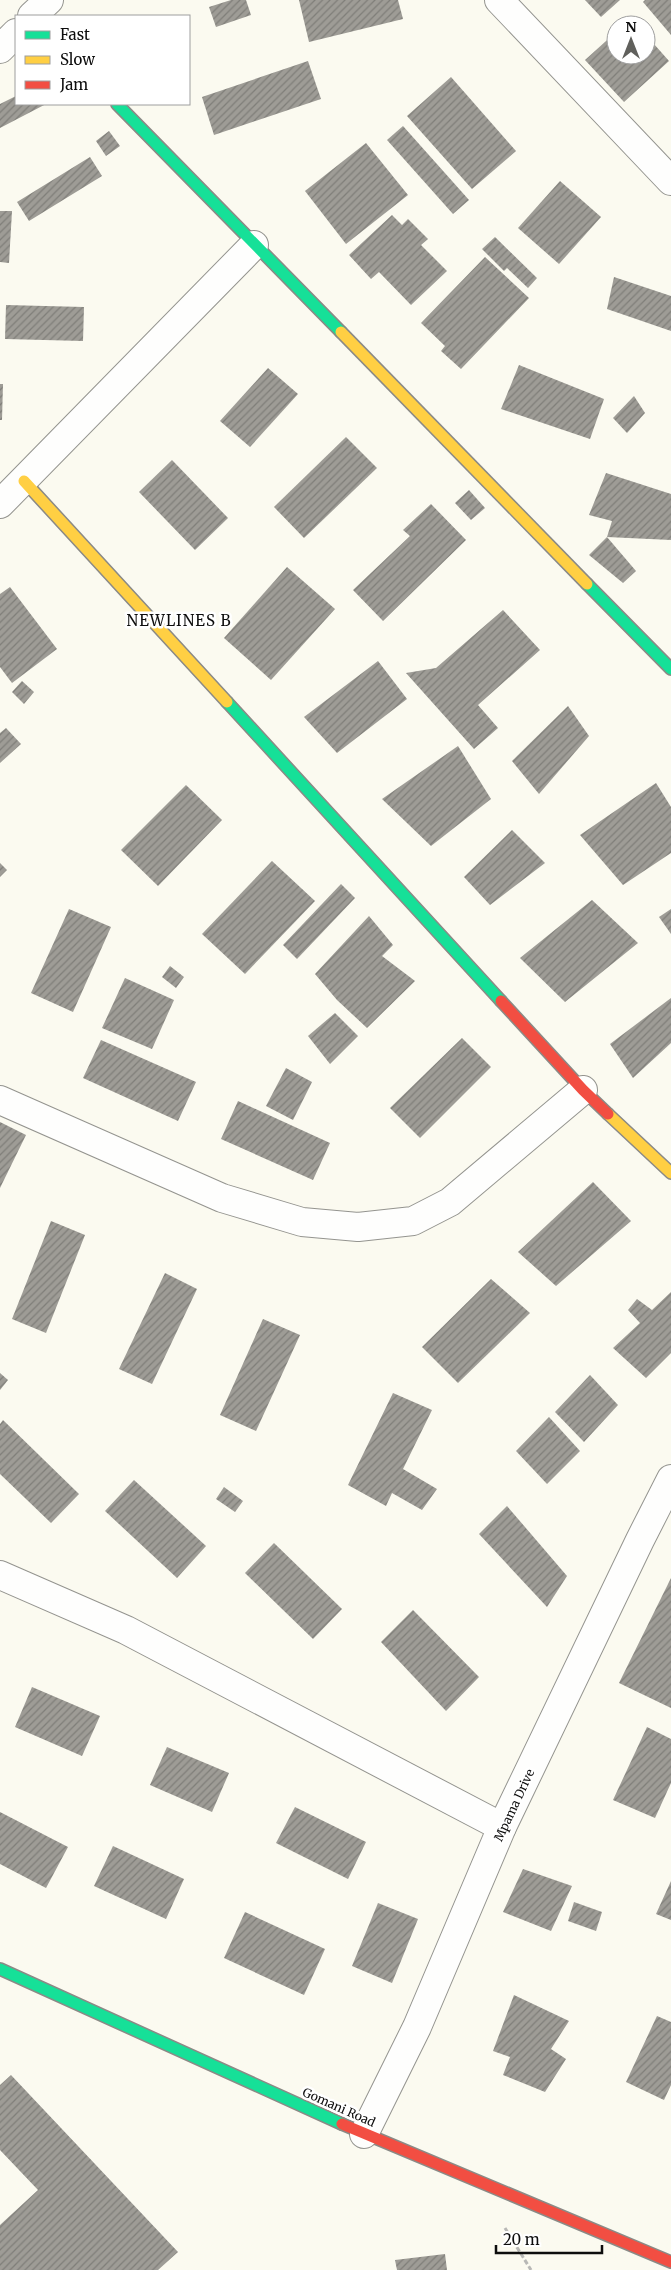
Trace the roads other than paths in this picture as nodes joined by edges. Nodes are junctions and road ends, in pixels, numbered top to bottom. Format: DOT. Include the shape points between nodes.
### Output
graph roads {
  1 [pos="17,0"];
  2 [pos="49,0"];
  3 [pos="499,0"];
  4 [pos="31,15"];
  5 [pos="33,15"];
  6 [pos="15,34"];
  7 [pos="0,49"];
  8 [pos="118,105"];
  9 [pos="671,181"];
  10 [pos="254,245"];
  11 [pos="24,481"];
  12 [pos="0,504"];
  13 [pos="671,669"];
  14 [pos="583,1090"];
  15 [pos="0,1100"];
  16 [pos="671,1174"];
  17 [pos="671,1480"];
  18 [pos="0,1576"];
  19 [pos="502,1827"];
  20 [pos="0,1969"];
  21 [pos="364,2134"];
  22 [pos="671,2262"];
  1 -- 4 [label="street"];
  2 -- 5 [label="street"];
  3 -- 9 [label="street"];
  6 -- 7 [label="street"];
  8 -- 10 [label="street"];
  10 -- 11 [label="street"];
  10 -- 13 [label="street"];
  11 -- 12 [label="street"];
  11 -- 14 [label="street"];
  14 -- 15 [label="street" via="450,1202 413,1221 358,1227 302,1222 222,1198"];
  14 -- 16 [label="street"];
  17 -- 19 [label="street, Mpama Drive"];
  18 -- 19 [label="street" via="126,1630"];
  19 -- 21 [label="street, Mpama Drive" via="417,2027"];
  20 -- 21 [label="street, Gomani Road"];
  21 -- 22 [label="street, Gomani Road"];
}
